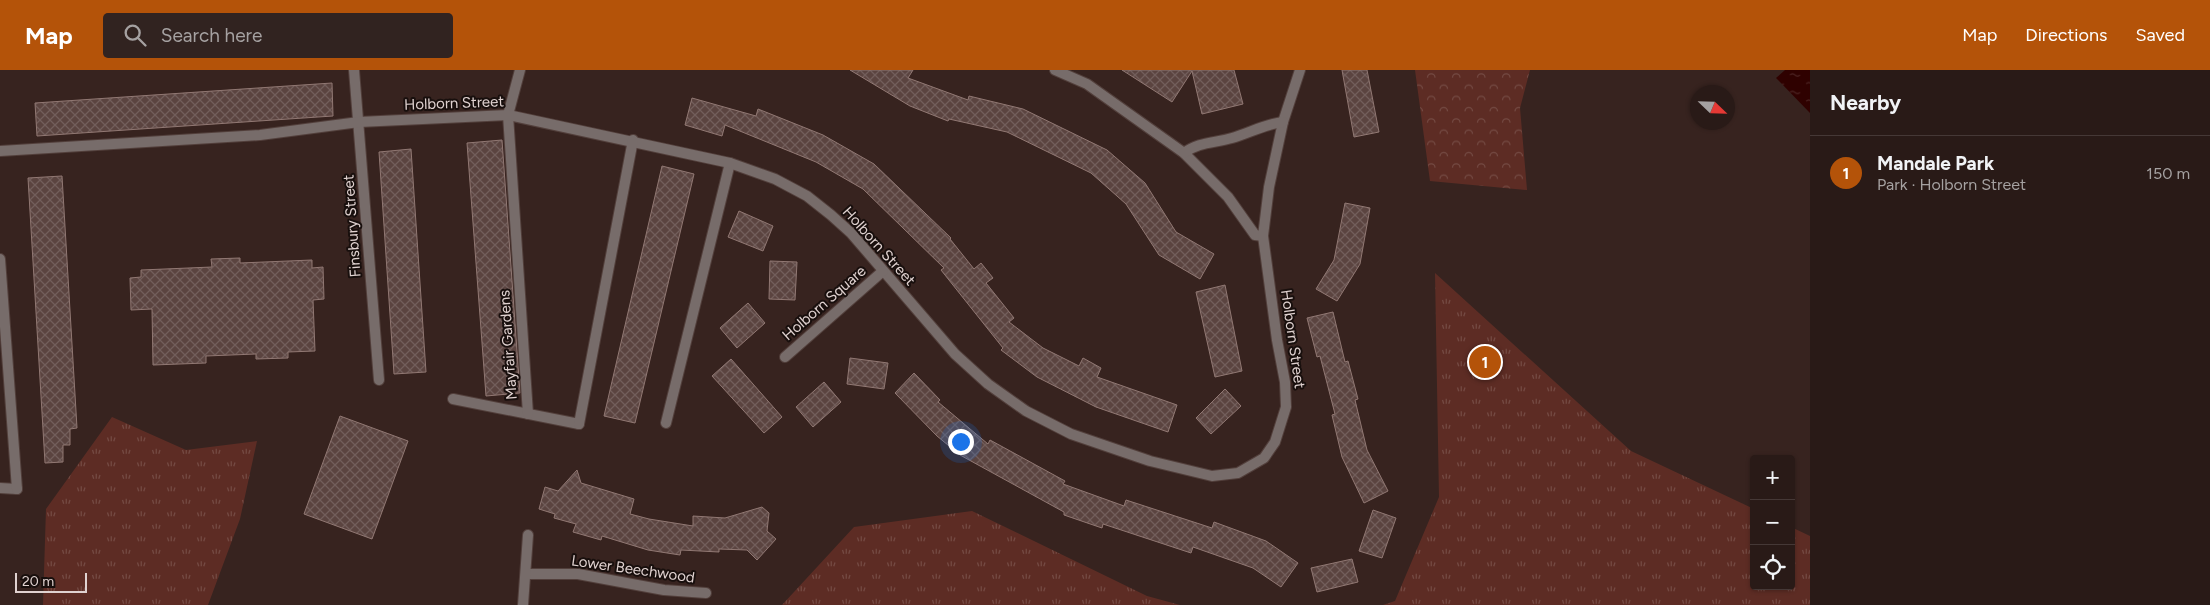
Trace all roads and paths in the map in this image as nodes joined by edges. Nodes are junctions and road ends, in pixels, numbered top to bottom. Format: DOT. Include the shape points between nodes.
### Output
graph roads {
  1 [pos="354,70"];
  2 [pos="520,70"];
  3 [pos="1055,70"];
  4 [pos="1300,70"];
  5 [pos="508,115"];
  6 [pos="358,122"];
  7 [pos="1283,122"];
  8 [pos="633,140"];
  9 [pos="0,151"];
  10 [pos="1184,153"];
  11 [pos="730,163"];
  12 [pos="1263,236"];
  13 [pos="0,259"];
  14 [pos="883,271"];
  15 [pos="785,357"];
  16 [pos="379,380"];
  17 [pos="453,399"];
  18 [pos="528,414"];
  19 [pos="666,423"];
  20 [pos="0,488"];
  21 [pos="528,535"];
  22 [pos="526,574"];
  23 [pos="706,593"];
  24 [pos="523,605"];
  1 -- 6 [label="street, Finsbury Street"];
  2 -- 5 [label="street, Mayfair Gardens"];
  3 -- 10 [label="street" via="1087,84"];
  4 -- 7 [label="street, Holborn Street"];
  5 -- 6 [label="street, Holborn Street"];
  5 -- 8 [label="street, Holborn Street"];
  5 -- 18 [label="street, Mayfair Gardens"];
  6 -- 9 [label="street, Holborn Street" via="260,135"];
  6 -- 16 [label="street, Finsbury Street"];
  7 -- 10 [label="street" via="1192,146"];
  7 -- 12 [label="street, Holborn Street" via="1269,187"];
  8 -- 11 [label="street, Holborn Street"];
  8 -- 18 [label="street, Mayfair Gardens" via="579,424"];
  10 -- 12 [label="street" via="1228,197 1255,235"];
  11 -- 14 [label="street, Holborn Street" via="775,179 807,196 851,233"];
  11 -- 19 [label="street"];
  12 -- 14 [label="street, Holborn Street" via="1286,407 1275,442 1264,458 1238,473 1212,476 1150,461 1071,434 1026,411 988,384 955,354"];
  13 -- 20 [label="street" via="17,489"];
  14 -- 15 [label="street, Holborn Square"];
  17 -- 18 [label="street"];
  21 -- 22 [label="street"];
  22 -- 23 [label="street, Lower Beechwood" via="578,574 664,590"];
  22 -- 24 [label="street"];
}
